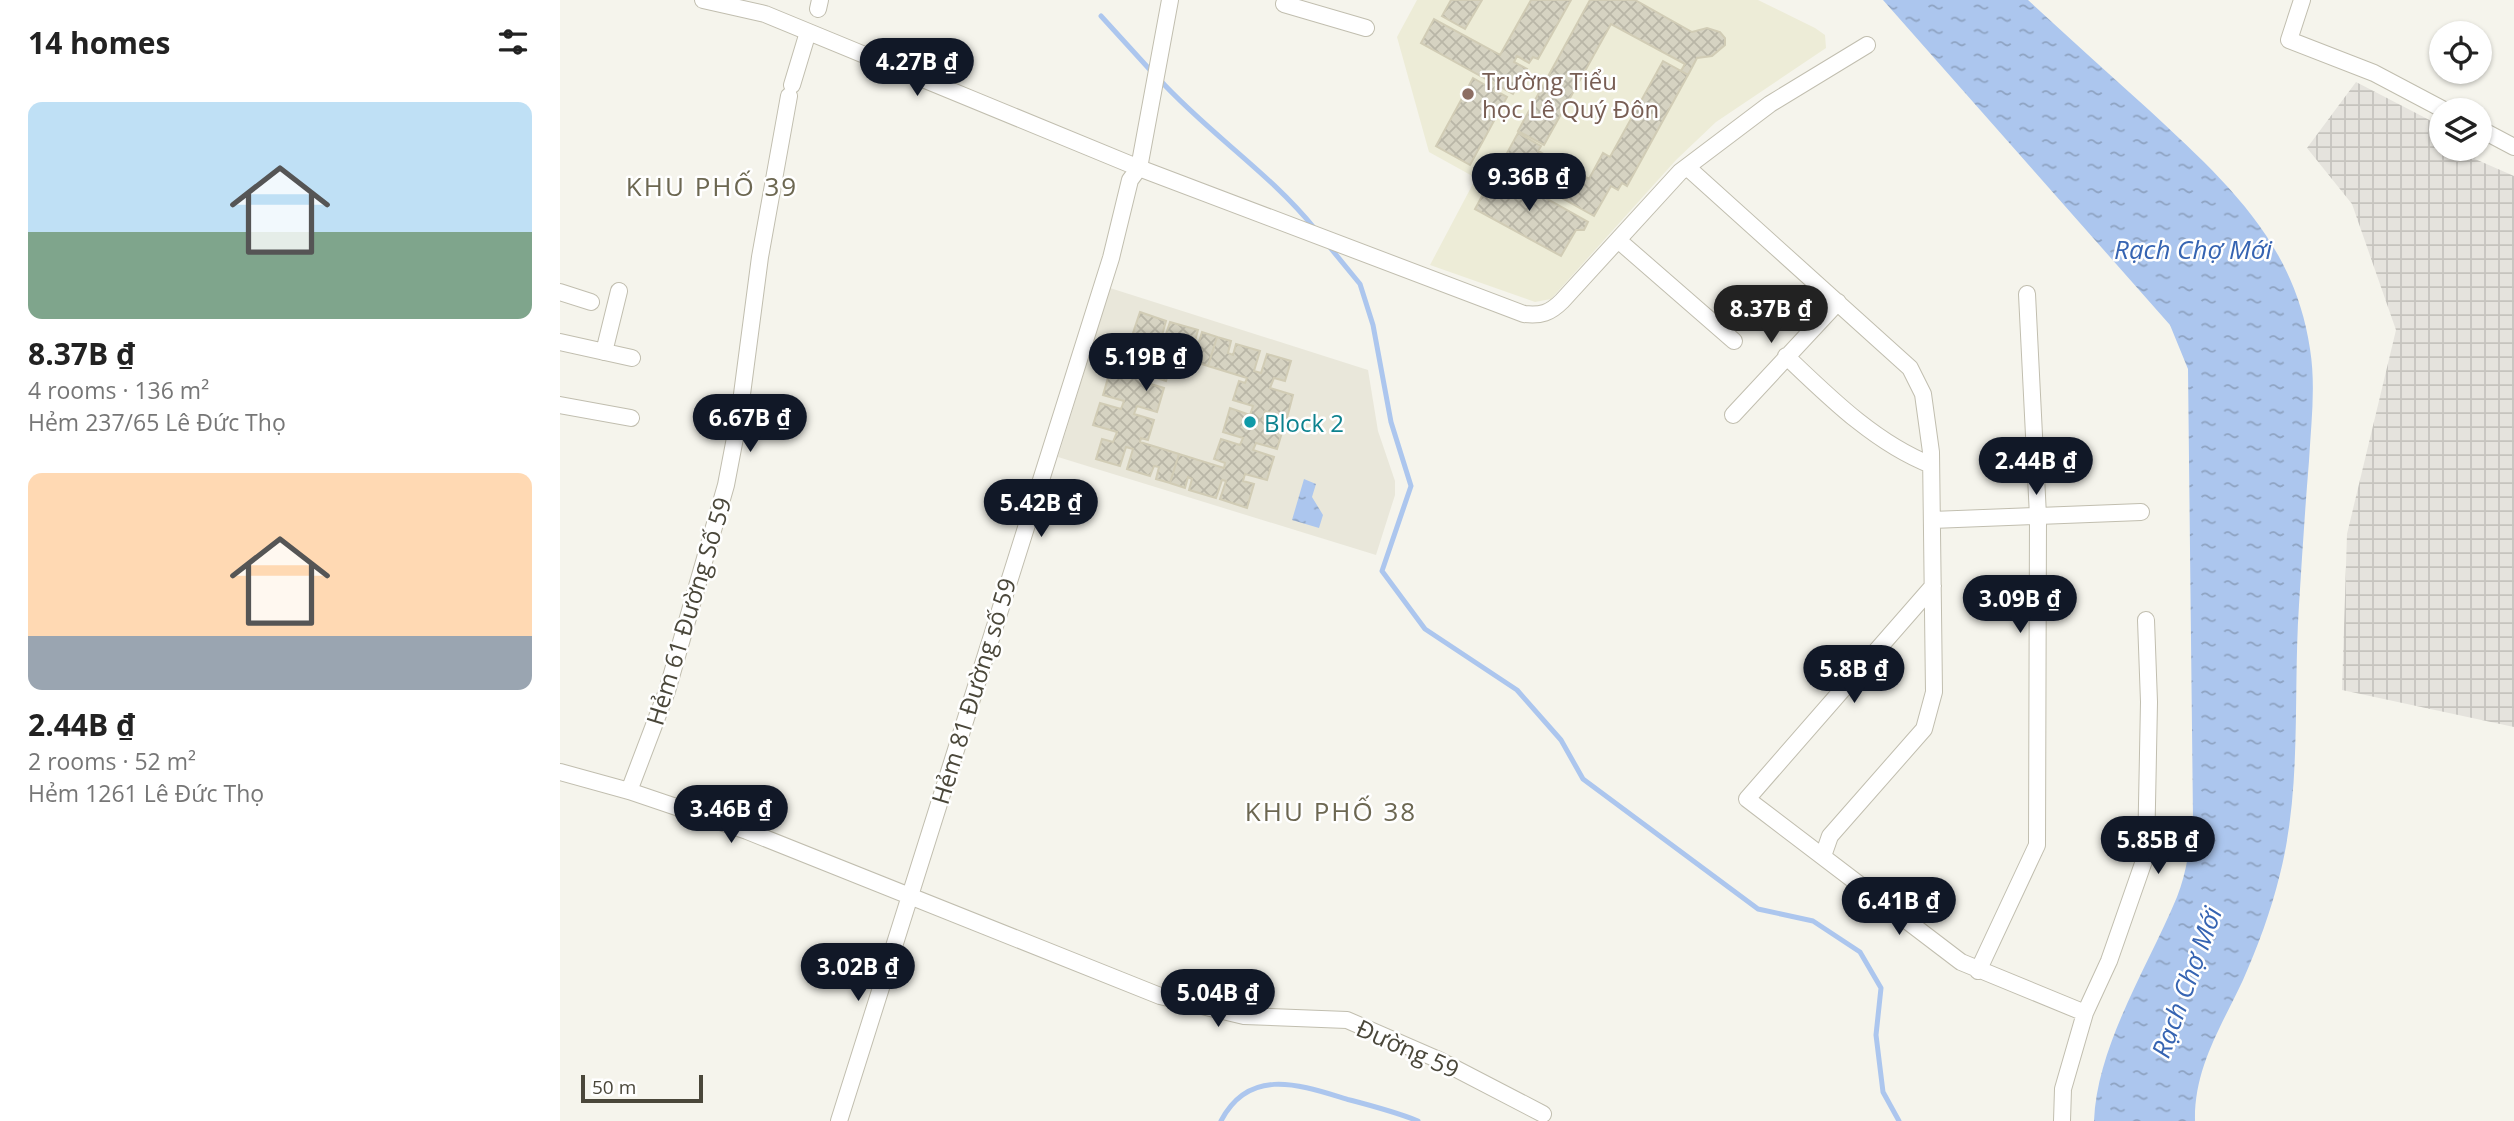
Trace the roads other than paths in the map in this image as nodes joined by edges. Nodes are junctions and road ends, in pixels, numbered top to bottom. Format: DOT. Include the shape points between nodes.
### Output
graph roads {
  1 [pos="703,0"];
  2 [pos="1170,0"];
  3 [pos="2302,0"];
  4 [pos="1284,4"];
  5 [pos="1366,28"];
  6 [pos="808,32"];
  7 [pos="1867,45"];
  8 [pos="2429,102"];
  9 [pos="2492,135"];
  10 [pos="2514,147"];
  11 [pos="1687,167"];
  12 [pos="1139,168"];
  13 [pos="1618,240"];
  14 [pos="619,291"];
  15 [pos="560,292"];
  16 [pos="2026,293"];
  17 [pos="591,302"];
  18 [pos="1839,302"];
  19 [pos="1734,341"];
  20 [pos="560,342"];
  21 [pos="604,352"];
  22 [pos="1786,356"];
  23 [pos="632,358"];
  24 [pos="560,405"];
  25 [pos="1733,415"];
  26 [pos="631,418"];
  27 [pos="1931,465"];
  28 [pos="2141,512"];
  29 [pos="2038,516"];
  30 [pos="1932,520"];
  31 [pos="1933,586"];
  32 [pos="2146,620"];
  33 [pos="560,772"];
  34 [pos="629,791"];
  35 [pos="1823,856"];
  36 [pos="909,895"];
  37 [pos="1978,971"];
  38 [pos="2085,1013"];
  39 [pos="1543,1114"];
  40 [pos="839,1121"];
  41 [pos="2062,1121"];
  1 -- 6 [label="street" via="765,14"];
  2 -- 12 [label="street, Hẻm 81 Đường số 59"];
  3 -- 8 [label="street" via="2289,40"];
  4 -- 5 [label="street"];
  6 -- 12 [label="street"];
  6 -- 34 [label="street, Hẻm 61 Đường Số 59" via="790,91 726,485 667,691"];
  7 -- 11 [label="street" via="1777,99"];
  9 -- 10 [label="street"];
  11 -- 13 [label="street"];
  11 -- 18 [label="street"];
  12 -- 13 [label="street" via="1524,314 1540,316 1552,311"];
  12 -- 36 [label="street, Hẻm 81 Đường số 59" via="1130,180 1111,258"];
  13 -- 19 [label="street"];
  14 -- 21 [label="street"];
  15 -- 17 [label="street"];
  16 -- 29 [label="street"];
  18 -- 22 [label="street"];
  18 -- 27 [label="street" via="1910,368 1923,394"];
  20 -- 21 [label="street"];
  21 -- 23 [label="street"];
  22 -- 25 [label="street"];
  22 -- 27 [label="street" via="1874,433"];
  24 -- 26 [label="street"];
  27 -- 30 [label="street"];
  28 -- 29 [label="street"];
  29 -- 30 [label="street"];
  29 -- 37 [label="street" via="2037,845"];
  30 -- 31 [label="street"];
  31 -- 35 [label="street" via="1934,692 1924,729 1830,836"];
  31 -- 35 [label="street" via="1748,799"];
  32 -- 38 [label="street" via="2146,855 2109,961"];
  33 -- 34 [label="street, Đường 59"];
  34 -- 36 [label="street, Đường 59" via="747,831"];
  35 -- 37 [label="street"];
  36 -- 39 [label="street, Đường 59" via="1160,996 1244,1016 1347,1020 1439,1060"];
  36 -- 40 [label="street, Hẻm 81 Đường số 59"];
  37 -- 38 [label="street"];
  38 -- 41 [label="street" via="2063,1089"];
}
